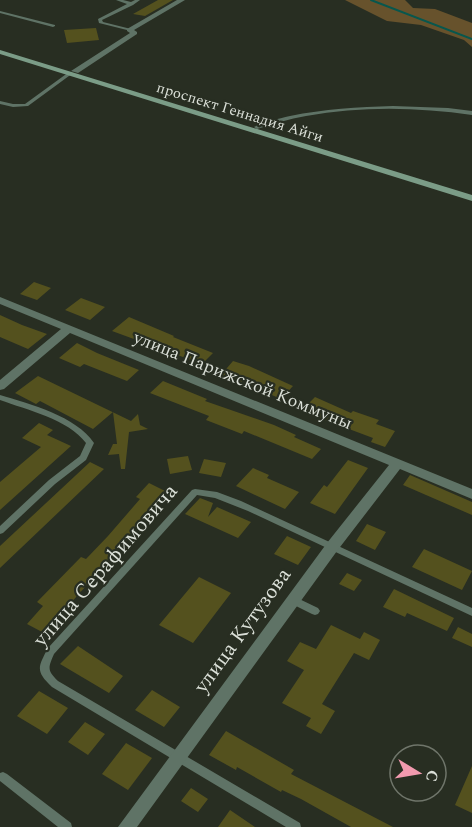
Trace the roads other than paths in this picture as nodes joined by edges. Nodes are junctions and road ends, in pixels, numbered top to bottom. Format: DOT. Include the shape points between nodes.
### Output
graph roads {
  1 [pos="118,0"];
  2 [pos="138,0"];
  3 [pos="182,0"];
  4 [pos="132,4"];
  5 [pos="0,12"];
  6 [pos="53,26"];
  7 [pos="129,30"];
  8 [pos="0,50"];
  9 [pos="73,72"];
  10 [pos="0,102"];
  11 [pos="472,113"];
  12 [pos="257,127"];
  13 [pos="472,193"];
  14 [pos="472,198"];
  15 [pos="0,300"];
  16 [pos="68,329"];
  17 [pos="0,386"];
  18 [pos="0,397"];
  19 [pos="398,463"];
  20 [pos="472,495"];
  21 [pos="0,531"];
  22 [pos="332,547"];
  23 [pos="293,600"];
  24 [pos="315,610"];
  25 [pos="472,612"];
  26 [pos="177,757"];
  27 [pos="3,777"];
  28 [pos="67,827"];
  29 [pos="127,827"];
  30 [pos="296,827"];
  1 -- 4 [label="lane"];
  2 -- 4 [label="lane"];
  3 -- 7 [label="street"];
  4 -- 7 [label="lane" via="100,20"];
  5 -- 6 [label="lane"];
  7 -- 9 [label="street" via="135,33"];
  8 -- 9 [label="main road, проспект Геннадия Айги"];
  9 -- 10 [label="lane" via="26,105"];
  9 -- 12 [label="main road, проспект Геннадия Айги"];
  9 -- 14 [label="main road, проспект Геннадия Айги"];
  11 -- 12 [label="lane" via="413,107 324,111"];
  12 -- 13 [label="main road, проспект Геннадия Айги"];
  15 -- 16 [label="street, улица Парижской Коммуны"];
  16 -- 17 [label="street"];
  16 -- 19 [label="street, улица Парижской Коммуны"];
  18 -- 21 [label="lane" via="74,426 90,443 83,458"];
  19 -- 20 [label="street, улица Парижской Коммуны"];
  19 -- 22 [label="street, улица Кутузова"];
  22 -- 23 [label="street, улица Кутузова"];
  22 -- 25 [label="lane, улица Серафимовича"];
  22 -- 26 [label="lane, улица Серафимовича" via="222,497 195,492 51,651 44,665 46,675 55,684"];
  23 -- 24 [label="lane"];
  23 -- 26 [label="street, улица Кутузова"];
  26 -- 29 [label="street, улица Кутузова"];
  26 -- 30 [label="lane, улица Серафимовича"];
  27 -- 28 [label="lane"];
}
